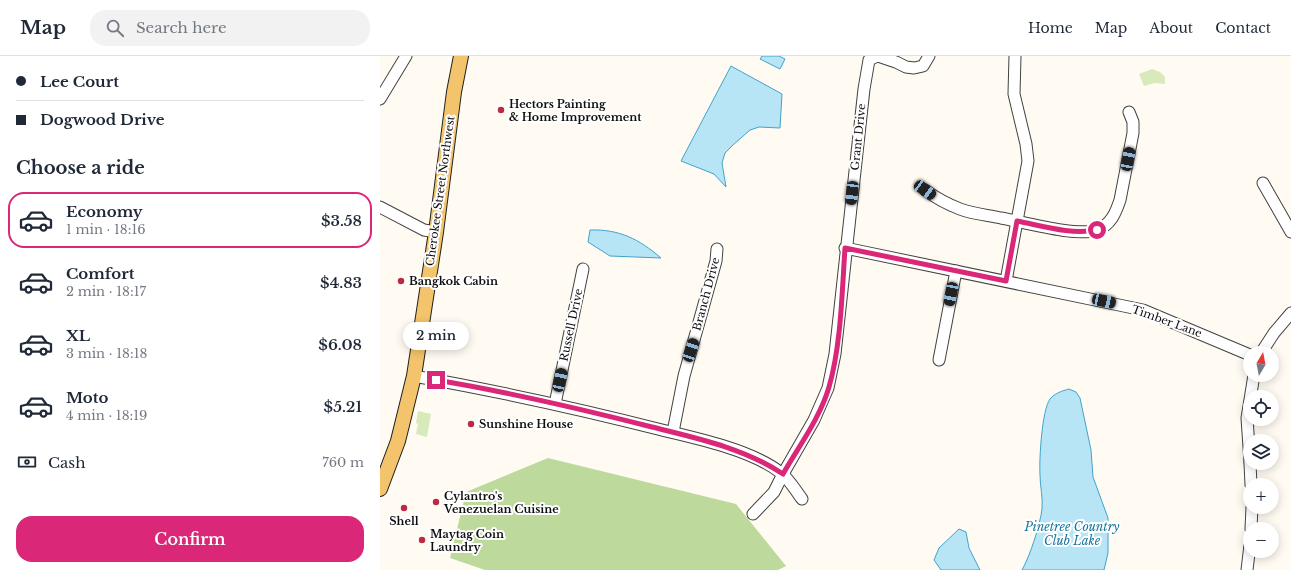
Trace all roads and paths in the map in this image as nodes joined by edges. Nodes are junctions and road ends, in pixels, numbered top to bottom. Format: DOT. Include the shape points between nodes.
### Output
graph roads {
  1 [pos="406,56"];
  2 [pos="461,56"];
  3 [pos="878,56"];
  4 [pos="928,56"];
  5 [pos="1015,56"];
  6 [pos="380,99"];
  7 [pos="1129,112"];
  8 [pos="1263,183"];
  9 [pos="925,190"];
  10 [pos="380,207"];
  11 [pos="1017,221"];
  12 [pos="436,232"];
  13 [pos="1291,232"];
  14 [pos="845,248"];
  15 [pos="717,249"];
  16 [pos="583,269"];
  17 [pos="956,271"];
  18 [pos="1006,281"];
  19 [pos="1291,313"];
  20 [pos="1266,346"];
  21 [pos="1243,352"];
  22 [pos="939,360"];
  23 [pos="414,376"];
  24 [pos="1253,382"];
  25 [pos="555,404"];
  26 [pos="673,432"];
  27 [pos="1248,434"];
  28 [pos="783,474"];
  29 [pos="380,489"];
  30 [pos="802,499"];
  31 [pos="752,514"];
  32 [pos="1248,558"];
  33 [pos="1247,570"];
  1 -- 6 [label="street"];
  2 -- 12 [label="main road, Cherokee Street Northwest"];
  3 -- 4 [label="street, Grant Drive" via="914,68 923,66"];
  3 -- 14 [label="street, Grant Drive" via="870,60 860,89"];
  5 -- 11 [label="street" via="1014,94 1028,161"];
  7 -- 11 [label="street" via="1133,133 1120,200 1109,222 1097,230 1081,232"];
  8 -- 13 [label="street"];
  9 -- 11 [label="street" via="961,210"];
  10 -- 12 [label="street" via="424,230"];
  11 -- 18 [label="street"];
  12 -- 23 [label="main road, Cherokee Street Northwest"];
  14 -- 17 [label="street, Timber Lane"];
  14 -- 28 [label="street, Grant Drive" via="835,354 828,388 814,420"];
  15 -- 26 [label="street, Branch Drive" via="716,261 684,376"];
  16 -- 25 [label="street, Russell Drive"];
  17 -- 18 [label="street, Timber Lane"];
  17 -- 22 [label="street"];
  18 -- 21 [label="street, Timber Lane" via="1142,310"];
  19 -- 20 [label="street"];
  23 -- 25 [label="street"];
  23 -- 29 [label="main road, Cherokee Street Northwest" via="398,441"];
  24 -- 27 [label="street" via="1247,418"];
  25 -- 26 [label="street"];
  26 -- 28 [label="street" via="730,449"];
  28 -- 30 [label="street"];
  28 -- 31 [label="street, Grant Drive" via="774,492"];
  32 -- 33 [label="street"];
}
